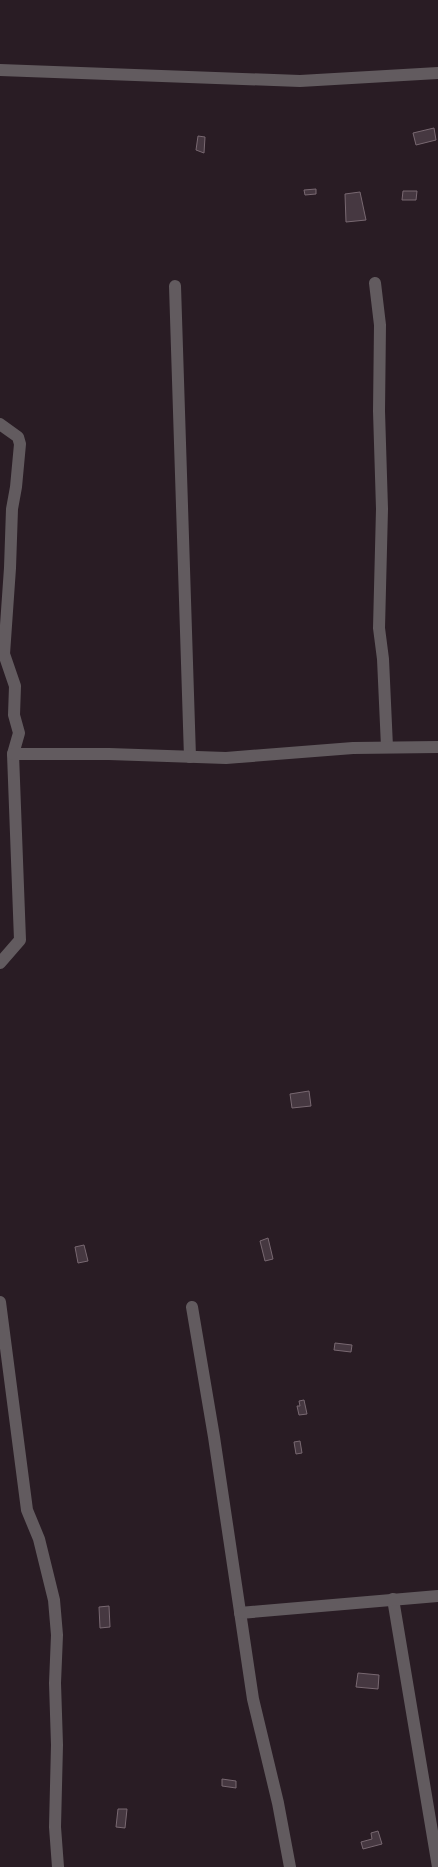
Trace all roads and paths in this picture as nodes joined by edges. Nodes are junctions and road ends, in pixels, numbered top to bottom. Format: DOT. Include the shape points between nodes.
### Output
graph roads {
  1 [pos="0,70"];
  2 [pos="438,73"];
  3 [pos="375,283"];
  4 [pos="175,286"];
  5 [pos="0,424"];
  6 [pos="387,747"];
  7 [pos="438,747"];
  8 [pos="14,754"];
  9 [pos="190,757"];
  10 [pos="0,963"];
  11 [pos="0,1302"];
  12 [pos="192,1307"];
  13 [pos="438,1596"];
  14 [pos="393,1599"];
  15 [pos="240,1613"];
  16 [pos="58,1867"];
  17 [pos="290,1867"];
  18 [pos="438,1867"];
  1 -- 2 [label="street" via="300,81"];
  3 -- 6 [label="street" via="380,325 382,509 379,628"];
  4 -- 9 [label="street"];
  5 -- 8 [label="street" via="18,437 20,444 12,509 4,654 16,686 14,715 19,733"];
  6 -- 7 [label="street"];
  6 -- 9 [label="street" via="226,758"];
  8 -- 9 [label="street"];
  8 -- 10 [label="street" via="20,940"];
  11 -- 16 [label="street" via="28,1510 39,1539 54,1600"];
  12 -- 15 [label="street"];
  13 -- 14 [label="street"];
  14 -- 15 [label="street"];
  14 -- 18 [label="street"];
  15 -- 17 [label="street" via="253,1699"];
}
